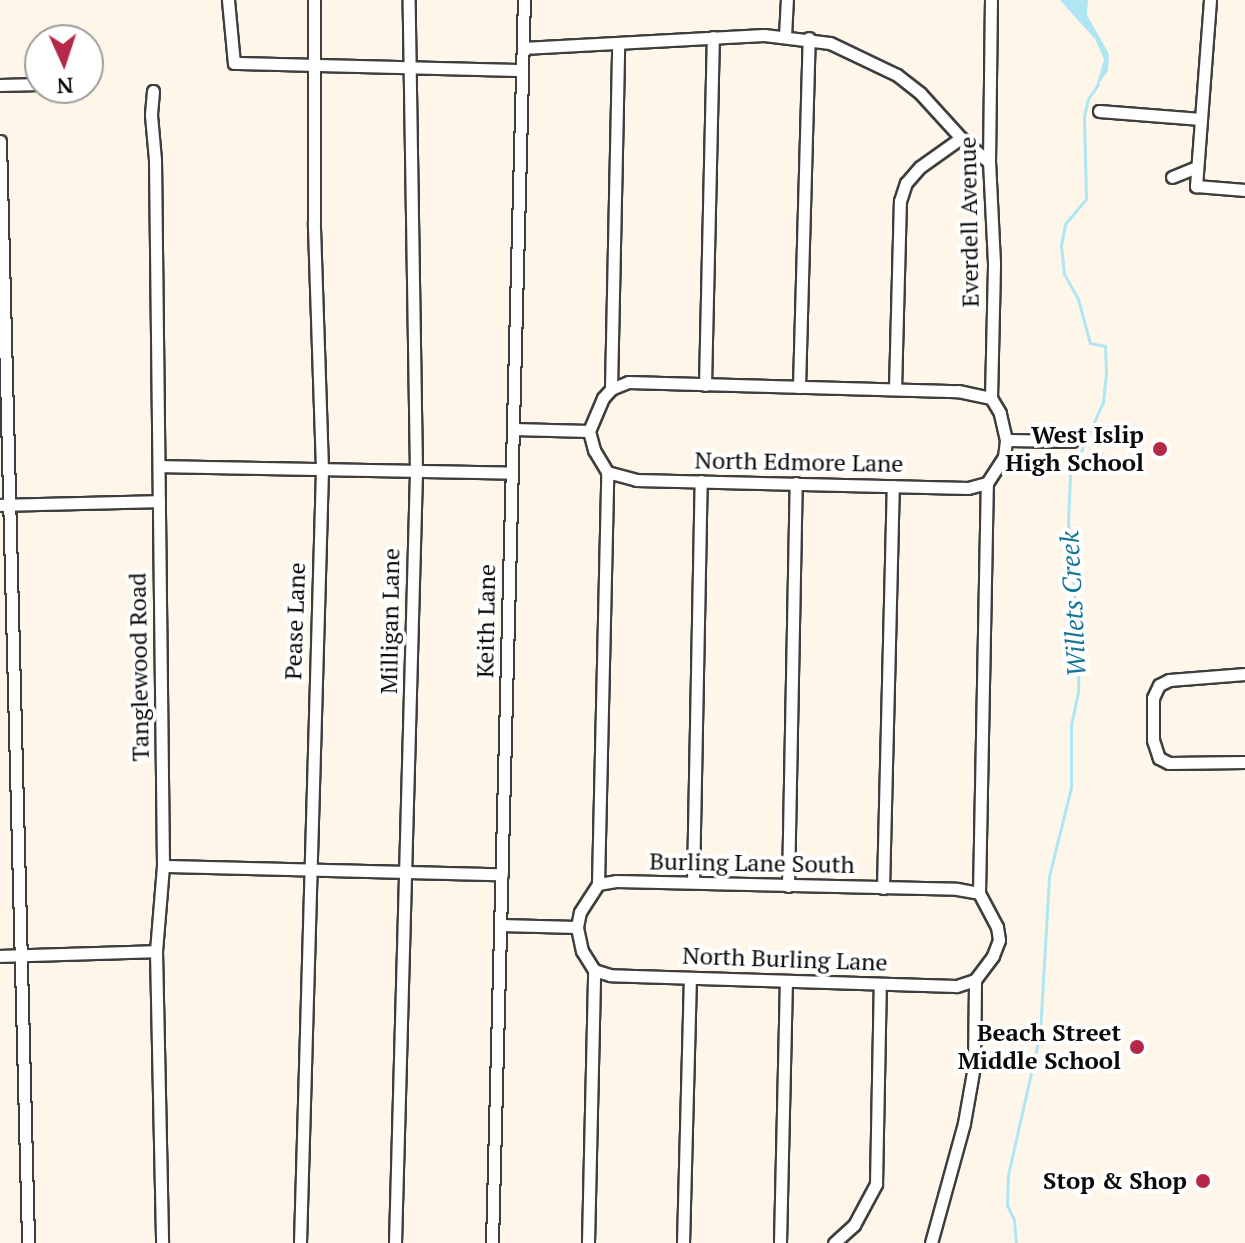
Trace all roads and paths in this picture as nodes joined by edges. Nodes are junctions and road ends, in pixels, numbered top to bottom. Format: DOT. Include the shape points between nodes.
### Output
graph roads {
  1 [pos="228,0"];
  2 [pos="314,0"];
  3 [pos="409,0"];
  4 [pos="524,0"];
  5 [pos="787,0"];
  6 [pos="991,0"];
  7 [pos="1210,0"];
  8 [pos="785,36"];
  9 [pos="713,37"];
  10 [pos="809,38"];
  11 [pos="618,43"];
  12 [pos="523,48"];
  13 [pos="312,65"];
  14 [pos="408,68"];
  15 [pos="522,70"];
  16 [pos="24,84"];
  17 [pos="0,85"];
  18 [pos="153,91"];
  19 [pos="1099,111"];
  20 [pos="1201,119"];
  21 [pos="961,138"];
  22 [pos="0,141"];
  23 [pos="989,162"];
  24 [pos="1197,167"];
  25 [pos="1172,177"];
  26 [pos="1245,190"];
  27 [pos="705,385"];
  28 [pos="799,387"];
  29 [pos="611,389"];
  30 [pos="895,389"];
  31 [pos="991,398"];
  32 [pos="513,429"];
  33 [pos="589,431"];
  34 [pos="1006,440"];
  35 [pos="1072,441"];
  36 [pos="160,466"];
  37 [pos="322,469"];
  38 [pos="416,471"];
  39 [pos="607,472"];
  40 [pos="511,473"];
  41 [pos="701,481"];
  42 [pos="796,483"];
  43 [pos="987,483"];
  44 [pos="893,486"];
  45 [pos="159,501"];
  46 [pos="5,505"];
  47 [pos="1245,674"];
  48 [pos="1245,762"];
  49 [pos="163,866"];
  50 [pos="311,869"];
  51 [pos="406,872"];
  52 [pos="502,874"];
  53 [pos="693,882"];
  54 [pos="598,884"];
  55 [pos="788,886"];
  56 [pos="883,888"];
  57 [pos="979,893"];
  58 [pos="500,925"];
  59 [pos="577,927"];
  60 [pos="156,951"];
  61 [pos="0,956"];
  62 [pos="21,956"];
  63 [pos="594,970"];
  64 [pos="690,979"];
  65 [pos="975,980"];
  66 [pos="786,982"];
  67 [pos="880,984"];
  68 [pos="28,1243"];
  69 [pos="162,1243"];
  70 [pos="300,1243"];
  71 [pos="395,1243"];
  72 [pos="492,1243"];
  73 [pos="588,1243"];
  74 [pos="683,1243"];
  75 [pos="780,1243"];
  76 [pos="834,1243"];
  77 [pos="931,1243"];
  1 -- 13 [label="street" via="234,63"];
  2 -- 13 [label="street, Pease Lane"];
  3 -- 14 [label="street, Milligan Lane"];
  4 -- 12 [label="street, Keith Lane"];
  5 -- 8 [label="street"];
  6 -- 23 [label="street, Everdell Avenue"];
  7 -- 20 [label="street"];
  8 -- 9 [label="street"];
  8 -- 10 [label="street"];
  9 -- 11 [label="street"];
  9 -- 27 [label="street"];
  10 -- 21 [label="street" via="856,52 897,75"];
  10 -- 28 [label="street"];
  11 -- 12 [label="street"];
  11 -- 29 [label="street"];
  12 -- 15 [label="street, Keith Lane"];
  13 -- 14 [label="street"];
  13 -- 37 [label="street, Pease Lane"];
  14 -- 15 [label="street"];
  14 -- 38 [label="street, Milligan Lane"];
  15 -- 32 [label="street, Keith Lane"];
  16 -- 17 [label="street"];
  18 -- 36 [label="street, Tanglewood Road"];
  19 -- 20 [label="street"];
  20 -- 24 [label="street"];
  21 -- 23 [label="street"];
  21 -- 30 [label="street" via="920,167 900,201"];
  22 -- 46 [label="street"];
  23 -- 31 [label="street, Everdell Avenue" via="994,263"];
  24 -- 25 [label="street"];
  24 -- 26 [label="street" via="1196,186"];
  27 -- 28 [label="street"];
  27 -- 29 [label="street" via="628,382"];
  28 -- 30 [label="street"];
  29 -- 33 [label="street"];
  30 -- 31 [label="street"];
  31 -- 34 [label="street, Everdell Avenue"];
  32 -- 33 [label="street"];
  32 -- 40 [label="street, Keith Lane"];
  33 -- 39 [label="street"];
  34 -- 35 [label="street"];
  34 -- 43 [label="street" via="1004,457"];
  36 -- 37 [label="street"];
  36 -- 45 [label="street, Tanglewood Road"];
  37 -- 38 [label="street"];
  37 -- 50 [label="street, Pease Lane"];
  38 -- 40 [label="street"];
  38 -- 51 [label="street, Milligan Lane"];
  39 -- 41 [label="street, North Edmore Lane" via="636,480"];
  39 -- 54 [label="street"];
  40 -- 52 [label="street, Keith Lane"];
  41 -- 42 [label="street, North Edmore Lane"];
  41 -- 53 [label="street"];
  42 -- 44 [label="street, North Edmore Lane"];
  42 -- 55 [label="street"];
  43 -- 44 [label="street, North Edmore Lane" via="968,488"];
  43 -- 57 [label="street"];
  44 -- 56 [label="street"];
  45 -- 46 [label="street"];
  45 -- 49 [label="street, Tanglewood Road"];
  46 -- 62 [label="street"];
  47 -- 48 [label="street" via="1169,680 1159,685 1153,698 1153,740 1159,758 1169,763"];
  49 -- 50 [label="street"];
  49 -- 60 [label="street, Tanglewood Road"];
  50 -- 51 [label="street"];
  50 -- 70 [label="street, Pease Lane"];
  51 -- 52 [label="street"];
  51 -- 71 [label="street, Milligan Lane"];
  52 -- 58 [label="street, Keith Lane"];
  53 -- 54 [label="street, Burling Lane South"];
  53 -- 55 [label="street, Burling Lane South"];
  54 -- 59 [label="street"];
  55 -- 56 [label="street, Burling Lane South"];
  56 -- 57 [label="street, Burling Lane South"];
  57 -- 65 [label="street" via="999,940"];
  58 -- 59 [label="street"];
  58 -- 72 [label="street, Keith Lane"];
  59 -- 63 [label="street" via="582,951"];
  60 -- 62 [label="street"];
  60 -- 69 [label="street, Tanglewood Road"];
  61 -- 62 [label="street"];
  62 -- 68 [label="street"];
  63 -- 64 [label="street, North Burling Lane"];
  63 -- 73 [label="street"];
  64 -- 66 [label="street, North Burling Lane"];
  64 -- 74 [label="street"];
  65 -- 67 [label="street, North Burling Lane" via="956,986"];
  65 -- 77 [label="street" via="974,1066"];
  66 -- 67 [label="street, North Burling Lane"];
  66 -- 75 [label="street"];
  67 -- 76 [label="street" via="876,1184 854,1225"];
}
